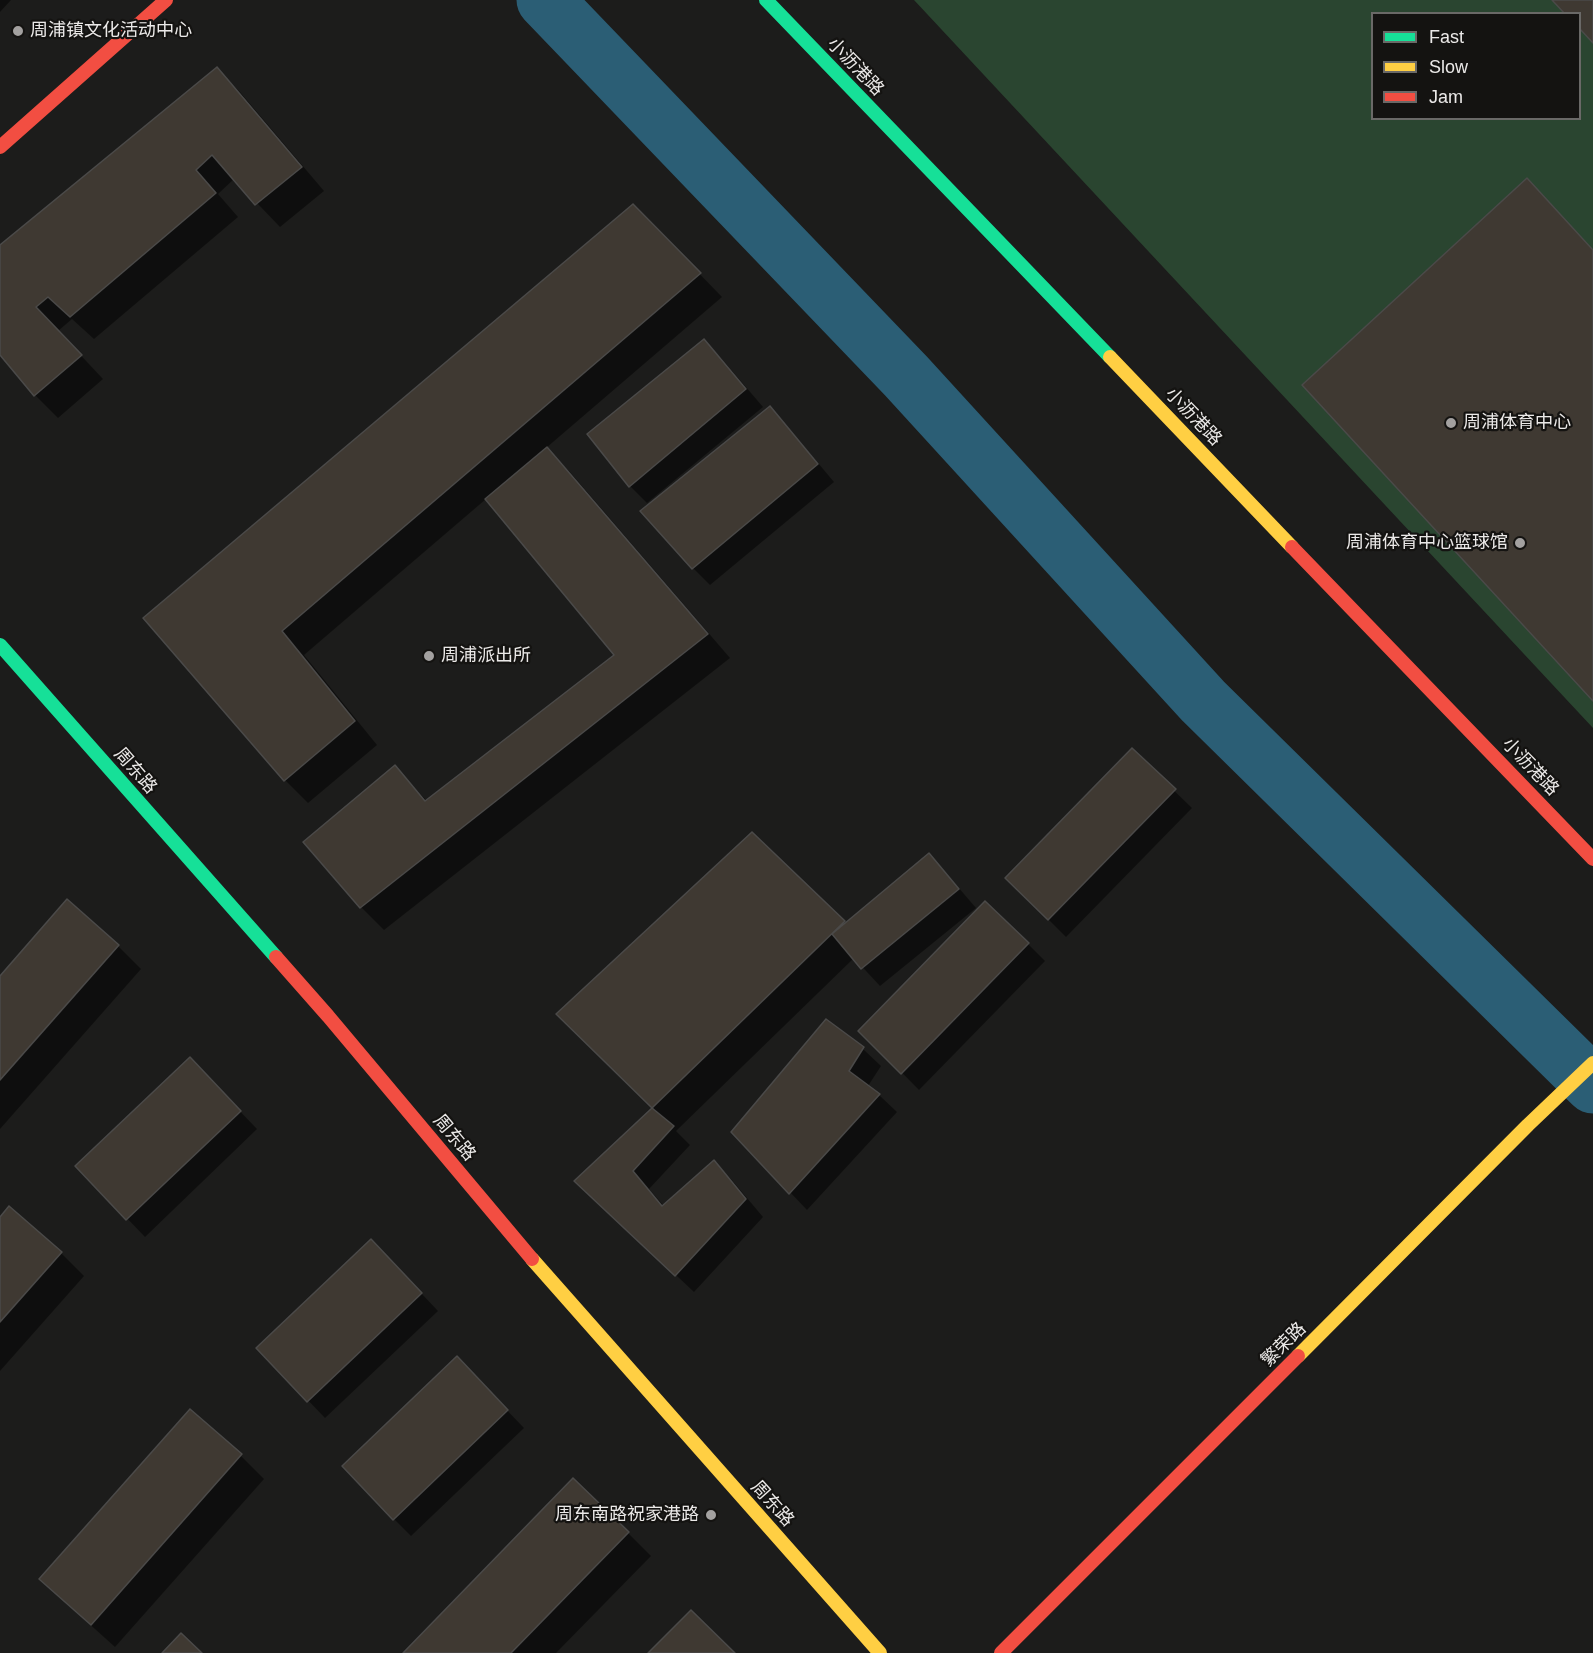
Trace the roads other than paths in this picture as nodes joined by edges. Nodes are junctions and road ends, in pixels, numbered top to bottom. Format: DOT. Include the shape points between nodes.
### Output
graph roads {
  1 [pos="166,0"];
  2 [pos="766,0"];
  3 [pos="0,147"];
  4 [pos="0,645"];
  5 [pos="1593,859"];
  6 [pos="1593,1063"];
  7 [pos="880,1653"];
  8 [pos="1001,1653"];
  1 -- 3 [label="street"];
  2 -- 5 [label="street, 小沥港路"];
  4 -- 7 [label="street, 周东路" via="328,1016 557,1288"];
  6 -- 8 [label="street, 繁荣路"];
}
